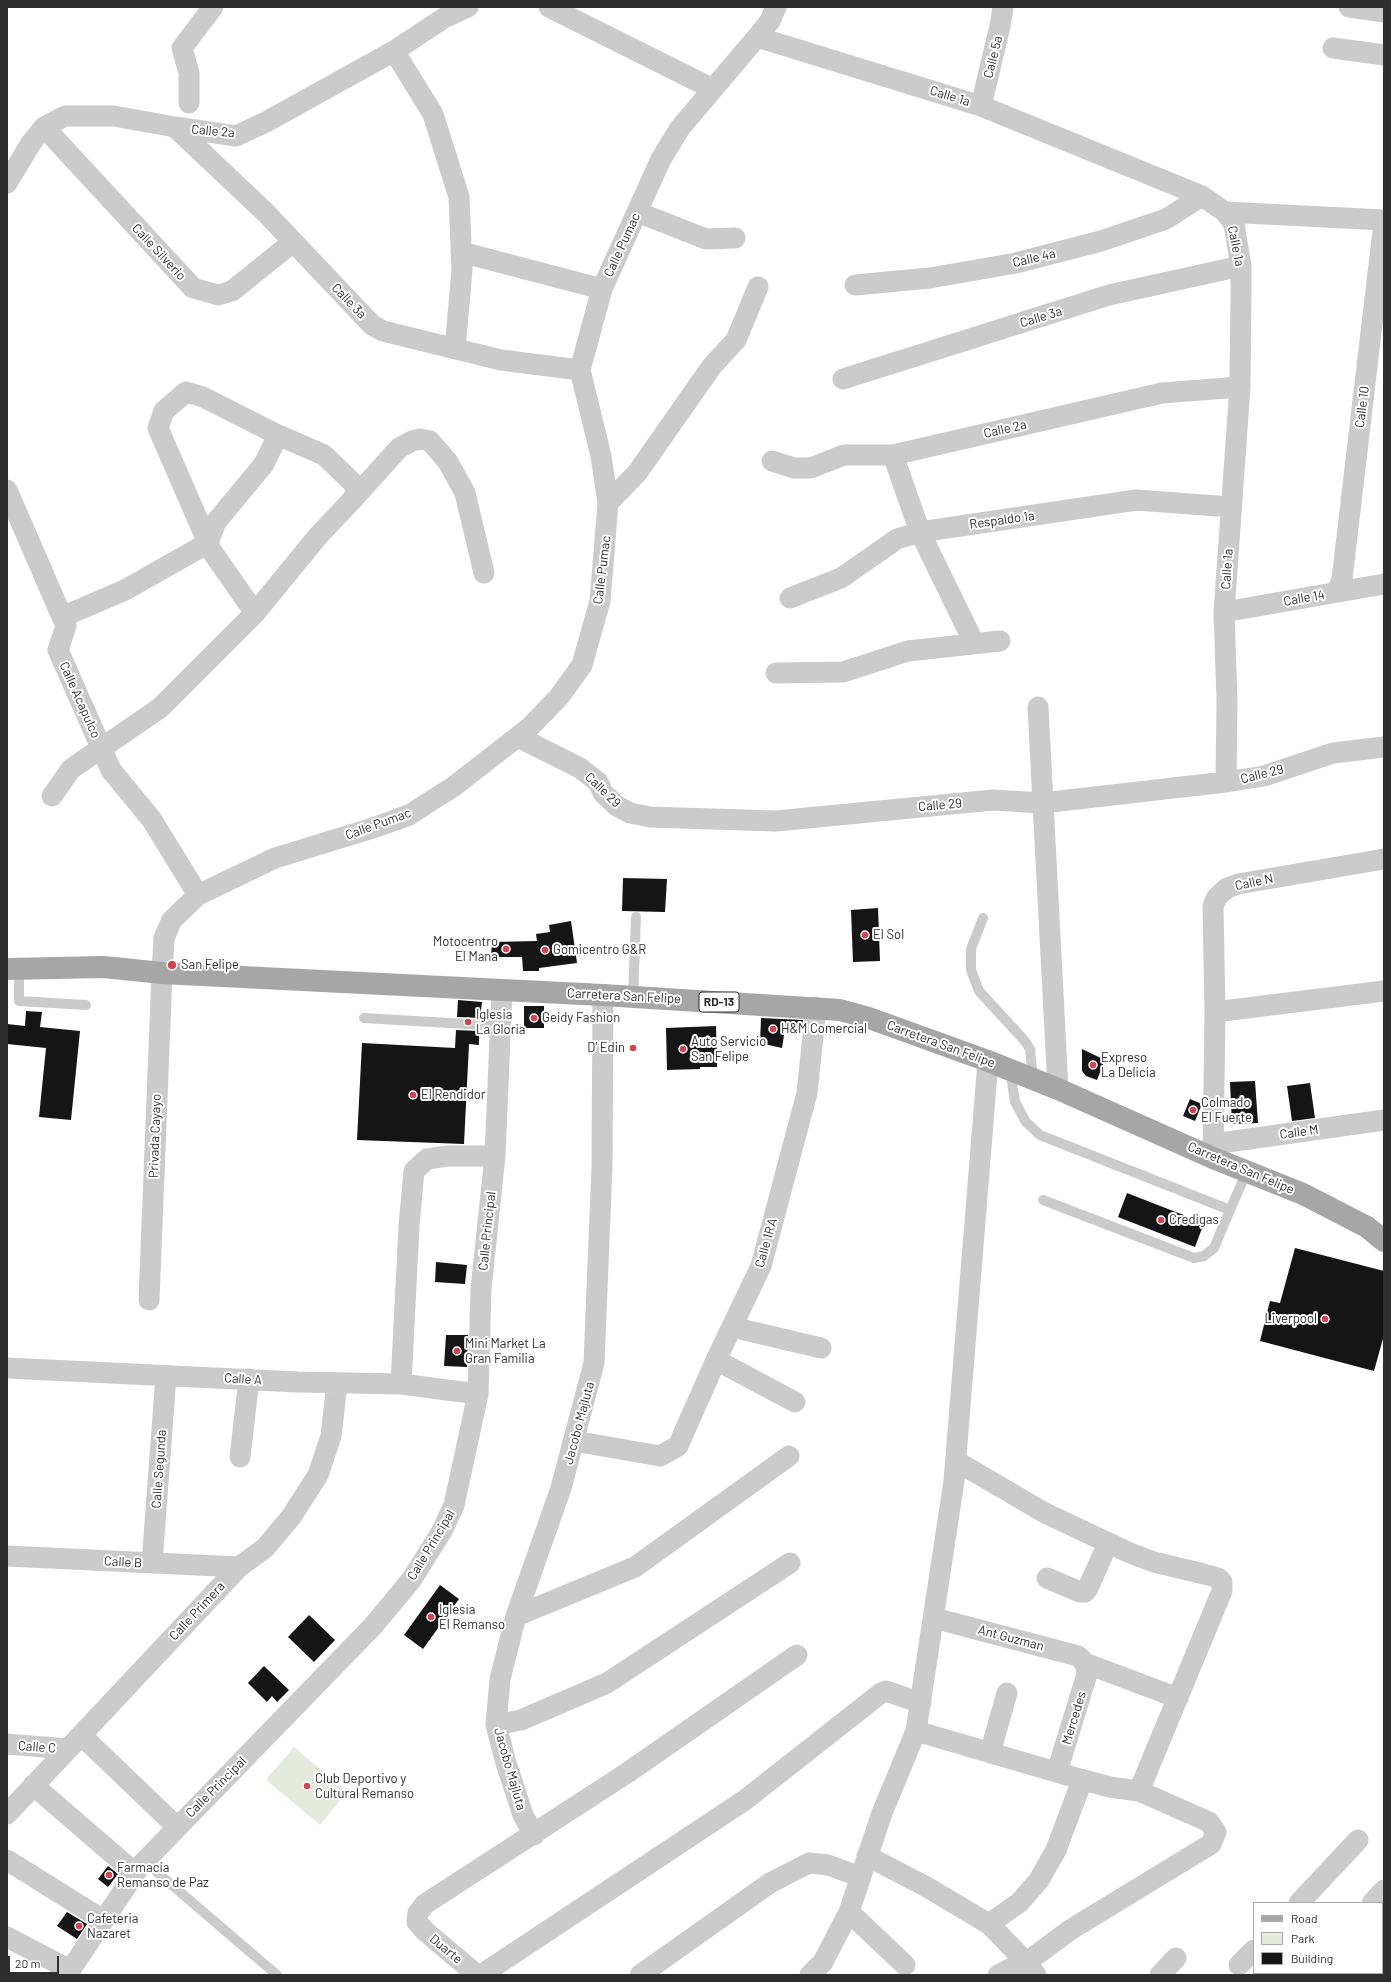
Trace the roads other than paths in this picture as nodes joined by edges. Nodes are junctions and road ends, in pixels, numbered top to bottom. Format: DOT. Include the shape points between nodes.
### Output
graph roads {
  1 [pos="213,7"];
  2 [pos="468,7"];
  3 [pos="549,7"];
  4 [pos="776,7"];
  5 [pos="1003,7"];
  6 [pos="1349,7"];
  7 [pos="1384,12"];
  8 [pos="757,37"];
  9 [pos="1333,48"];
  10 [pos="394,50"];
  11 [pos="1384,55"];
  12 [pos="713,89"];
  13 [pos="189,103"];
  14 [pos="981,106"];
  15 [pos="175,127"];
  16 [pos="44,128"];
  17 [pos="7,183"];
  18 [pos="1202,196"];
  19 [pos="637,212"];
  20 [pos="1225,212"];
  21 [pos="1384,221"];
  22 [pos="735,238"];
  23 [pos="293,242"];
  24 [pos="461,252"];
  25 [pos="1382,258"];
  26 [pos="1241,266"];
  27 [pos="855,285"];
  28 [pos="758,287"];
  29 [pos="602,289"];
  30 [pos="1377,344"];
  31 [pos="455,349"];
  32 [pos="580,370"];
  33 [pos="843,378"];
  34 [pos="1240,387"];
  35 [pos="278,435"];
  36 [pos="893,455"];
  37 [pos="772,461"];
  38 [pos="7,490"];
  39 [pos="354,498"];
  40 [pos="608,503"];
  41 [pos="1231,507"];
  42 [pos="920,532"];
  43 [pos="208,543"];
  44 [pos="484,573"];
  45 [pos="1384,584"];
  46 [pos="1337,592"];
  47 [pos="790,598"];
  48 [pos="1224,612"];
  49 [pos="255,613"];
  50 [pos="62,617"];
  51 [pos="1000,641"];
  52 [pos="974,643"];
  53 [pos="776,672"];
  54 [pos="1038,707"];
  55 [pos="518,737"];
  56 [pos="1384,747"];
  57 [pos="101,748"];
  58 [pos="1226,782"];
  59 [pos="52,796"];
  60 [pos="1042,803"];
  61 [pos="1384,859"];
  62 [pos="198,895"];
  63 [pos="636,917"];
  64 [pos="983,918"];
  65 [pos="13,969"];
  66 [pos="162,973"];
  67 [pos="502,990"];
  68 [pos="1384,990"];
  69 [pos="603,995"];
  70 [pos="633,997"];
  71 [pos="86,1005"];
  72 [pos="816,1007"];
  73 [pos="1215,1012"];
  74 [pos="364,1018"];
  75 [pos="500,1026"];
  76 [pos="988,1060"];
  77 [pos="1010,1070"];
  78 [pos="1033,1079"];
  79 [pos="1058,1089"];
  80 [pos="1384,1120"];
  81 [pos="1213,1151"];
  82 [pos="495,1156"];
  83 [pos="1247,1171"];
  84 [pos="1043,1200"];
  85 [pos="1230,1210"];
  86 [pos="1384,1241"];
  87 [pos="149,1300"];
  88 [pos="732,1327"];
  89 [pos="821,1348"];
  90 [pos="716,1360"];
  91 [pos="7,1368"];
  92 [pos="166,1376"];
  93 [pos="249,1379"];
  94 [pos="337,1383"];
  95 [pos="401,1384"];
  96 [pos="478,1394"];
  97 [pos="795,1402"];
  98 [pos="574,1441"];
  99 [pos="789,1456"];
  100 [pos="240,1458"];
  101 [pos="956,1461"];
  102 [pos="1108,1543"];
  103 [pos="7,1556"];
  104 [pos="152,1563"];
  105 [pos="790,1563"];
  106 [pos="239,1567"];
  107 [pos="1047,1578"];
  108 [pos="516,1616"];
  109 [pos="934,1618"];
  110 [pos="797,1655"];
  111 [pos="1085,1663"];
  112 [pos="1007,1693"];
  113 [pos="1178,1698"];
  114 [pos="921,1703"];
  115 [pos="496,1725"];
  116 [pos="916,1731"];
  117 [pos="74,1742"];
  118 [pos="7,1744"];
  119 [pos="990,1753"];
  120 [pos="1057,1772"];
  121 [pos="1080,1779"];
  122 [pos="33,1785"];
  123 [pos="1139,1791"];
  124 [pos="7,1814"];
  125 [pos="177,1827"];
  126 [pos="534,1835"];
  127 [pos="1358,1840"];
  128 [pos="867,1856"];
  129 [pos="7,1860"];
  130 [pos="140,1867"];
  131 [pos="861,1877"];
  132 [pos="1384,1890"];
  133 [pos="1300,1902"];
  134 [pos="1373,1902"];
  135 [pos="849,1912"];
  136 [pos="103,1920"];
  137 [pos="989,1924"];
  138 [pos="7,1937"];
  139 [pos="1253,1951"];
  140 [pos="1176,1958"];
  141 [pos="905,1965"];
  142 [pos="1239,1965"];
  143 [pos="1030,1968"];
  144 [pos="73,1971"];
  145 [pos="277,1975"];
  146 [pos="477,1975"];
  147 [pos="481,1975"];
  148 [pos="640,1975"];
  149 [pos="810,1975"];
  150 [pos="998,1975"];
  151 [pos="1160,1975"];
  1 -- 13 [label="street" via="182,48 189,73"];
  2 -- 10 [label="street, Calle 2a" via="444,18"];
  3 -- 12 [label="street"];
  4 -- 8 [label="street, Calle Pumac" via="770,21"];
  5 -- 14 [label="street, Calle 5a"];
  6 -- 7 [label="street"];
  8 -- 12 [label="street, Calle Pumac"];
  8 -- 14 [label="street, Calle 1a"];
  9 -- 11 [label="street"];
  10 -- 15 [label="street, Calle 2a" via="266,122 236,136"];
  10 -- 24 [label="street" via="433,114 459,197"];
  12 -- 19 [label="street, Calle Pumac" via="680,128 661,159"];
  14 -- 18 [label="street, Calle 1a"];
  15 -- 16 [label="street, Calle 2a" via="114,116 65,116"];
  15 -- 23 [label="street, Calle 3a"];
  16 -- 17 [label="street, Calle 2a" via="31,143"];
  16 -- 23 [label="street, Calle Silverio" via="193,288 218,295 232,291"];
  18 -- 20 [label="street, Calle 1a"];
  18 -- 27 [label="street, Calle 4a" via="1166,219 1101,241 1016,263 930,278"];
  19 -- 22 [label="street" via="706,239"];
  19 -- 29 [label="street, Calle Pumac"];
  20 -- 21 [label="street"];
  20 -- 26 [label="street, Calle 1a" via="1234,224"];
  21 -- 25 [label="street, Calle 10"];
  23 -- 31 [label="street, Calle 3a" via="372,325 383,331"];
  24 -- 29 [label="street"];
  24 -- 31 [label="street" via="462,270"];
  25 -- 30 [label="street, Calle 10"];
  26 -- 33 [label="street, Calle 3a" via="1109,295"];
  26 -- 34 [label="street, Calle 1a"];
  28 -- 40 [label="street" via="736,340 712,366 637,474"];
  29 -- 32 [label="street, Calle Pumac"];
  30 -- 46 [label="street, Calle 10" via="1342,579"];
  31 -- 32 [label="street, Calle 3a" via="502,360"];
  32 -- 40 [label="street, Calle Pumac" via="601,456"];
  34 -- 36 [label="street, Calle 2a" via="1162,393"];
  34 -- 41 [label="street, Calle 1a"];
  35 -- 39 [label="street" via="324,455 356,486"];
  35 -- 43 [label="street" via="264,464 216,522"];
  35 -- 43 [label="street" via="204,397 186,392 164,411 158,428"];
  36 -- 37 [label="street, Calle 2a" via="844,455 811,468 794,468"];
  36 -- 42 [label="street"];
  38 -- 50 [label="street, Calle Acapulco"];
  39 -- 44 [label="street" via="399,448 420,439 430,441 448,462 465,493"];
  39 -- 49 [label="street" via="318,536"];
  40 -- 55 [label="street, Calle Pumac" via="600,600 582,665 559,698"];
  41 -- 42 [label="street, Respaldo 1a" via="1136,500"];
  41 -- 48 [label="street, Calle 1a"];
  42 -- 47 [label="street, Respaldo 1a" via="897,538 841,578"];
  42 -- 52 [label="street"];
  43 -- 49 [label="street"];
  43 -- 50 [label="street" via="125,590"];
  45 -- 46 [label="street, Calle 14"];
  46 -- 48 [label="street, Calle 14"];
  48 -- 58 [label="street, Calle 1a"];
  49 -- 57 [label="street" via="160,708"];
  50 -- 57 [label="street, Calle Acapulco" via="66,626 58,650"];
  51 -- 52 [label="street"];
  52 -- 53 [label="street" via="908,651 842,672"];
  54 -- 60 [label="street"];
  55 -- 60 [label="street, Calle 29" via="580,768 598,782 603,793 616,806 630,813 650,817 776,821 993,800"];
  55 -- 62 [label="street, Calle Pumac" via="453,787 408,815 276,858"];
  56 -- 58 [label="street, Calle 29" via="1333,753 1264,776"];
  57 -- 59 [label="street" via="71,769"];
  57 -- 62 [label="street, Calle Acapulco" via="111,770 152,820"];
  58 -- 60 [label="street, Calle 29"];
  60 -- 79 [label="street"];
  61 -- 73 [label="street, Calle N" via="1238,884 1222,892 1213,906"];
  62 -- 66 [label="street, Calle Pumac" via="172,920 164,938"];
  63 -- 70 [label="lane"];
  64 -- 78 [label="lane" via="972,949 971,970 979,991 1030,1049"];
  65 -- 66 [label="main road, Carretera San Felipe / RD-13" via="104,967"];
  65 -- 71 [label="lane" via="19,1001"];
  66 -- 67 [label="main road, Carretera San Felipe / RD-13"];
  66 -- 87 [label="street, Privada Cayayo"];
  67 -- 69 [label="main road, Carretera San Felipe / RD-13"];
  67 -- 75 [label="street, Calle Principal"];
  68 -- 73 [label="street"];
  69 -- 70 [label="main road, Carretera San Felipe / RD-13"];
  69 -- 98 [label="street, Jacobo Majluta" via="602,1166 594,1363"];
  70 -- 72 [label="main road, Carretera San Felipe / RD-13"];
  72 -- 76 [label="main road, Carretera San Felipe / RD-13" via="869,1018"];
  72 -- 88 [label="street, Calle 1RA" via="807,1093 801,1116 761,1266"];
  73 -- 81 [label="street, Calle N"];
  74 -- 75 [label="lane"];
  75 -- 82 [label="street, Calle Principal"];
  76 -- 77 [label="main road, Carretera San Felipe / RD-13"];
  76 -- 101 [label="street"];
  77 -- 78 [label="main road, Carretera San Felipe / RD-13"];
  77 -- 85 [label="lane" via="1015,1102 1026,1122 1040,1135"];
  78 -- 79 [label="main road, Carretera San Felipe / RD-13"];
  79 -- 81 [label="main road, Carretera San Felipe / RD-13"];
  80 -- 81 [label="street, Calle M"];
  81 -- 83 [label="main road, Carretera San Felipe / RD-13"];
  82 -- 95 [label="street" via="447,1156 427,1159 414,1171"];
  82 -- 96 [label="street, Calle Principal" via="481,1289"];
  83 -- 85 [label="lane"];
  83 -- 86 [label="main road, Carretera San Felipe / RD-13" via="1367,1227"];
  84 -- 85 [label="lane" via="1194,1258 1204,1256 1214,1248"];
  88 -- 89 [label="street"];
  88 -- 90 [label="street, Calle 1RA"];
  90 -- 97 [label="street"];
  90 -- 98 [label="street, Calle 1RA" via="678,1446 660,1456"];
  91 -- 92 [label="street, Calle A"];
  92 -- 93 [label="street, Calle A"];
  92 -- 104 [label="street, Calle Segunda"];
  93 -- 94 [label="street, Calle A"];
  93 -- 100 [label="street"];
  94 -- 95 [label="street, Calle A"];
  94 -- 106 [label="street, Calle Primera" via="331,1436 318,1475 291,1516 265,1548"];
  95 -- 96 [label="street, Calle A"];
  96 -- 125 [label="street, Calle Principal" via="454,1505 442,1531 412,1579 367,1632"];
  98 -- 108 [label="street, Jacobo Majluta" via="562,1488"];
  99 -- 108 [label="street" via="635,1567"];
  101 -- 102 [label="street" via="1045,1513"];
  101 -- 109 [label="street"];
  102 -- 107 [label="street" via="1085,1592"];
  102 -- 113 [label="street" via="1154,1562 1218,1578 1222,1582 1222,1591"];
  103 -- 104 [label="street, Calle B"];
  104 -- 106 [label="street, Calle B"];
  105 -- 115 [label="street" via="607,1683 521,1720"];
  106 -- 117 [label="street, Calle Primera"];
  108 -- 115 [label="street, Jacobo Majluta" via="500,1679"];
  109 -- 111 [label="street, Ant Guzman" via="1078,1656"];
  109 -- 114 [label="street"];
  110 -- 126 [label="street"];
  111 -- 113 [label="street, Ant Guzman"];
  111 -- 120 [label="street, Mercedes" via="1087,1674"];
  112 -- 119 [label="street"];
  113 -- 123 [label="street"];
  114 -- 116 [label="street"];
  114 -- 147 [label="street" via="886,1691 881,1693 745,1800"];
  115 -- 126 [label="street, Jacobo Majluta" via="523,1815"];
  116 -- 119 [label="street"];
  116 -- 128 [label="street"];
  117 -- 118 [label="street, Calle C"];
  117 -- 122 [label="street, Calle Primera"];
  117 -- 125 [label="street"];
  119 -- 120 [label="street"];
  120 -- 121 [label="street"];
  121 -- 123 [label="street"];
  121 -- 137 [label="street" via="1080,1786 1056,1850 1039,1880 1020,1902"];
  122 -- 124 [label="street, Calle Primera"];
  122 -- 130 [label="street"];
  123 -- 143 [label="street" via="1208,1822 1216,1832 1211,1844 1070,1930 1035,1956"];
  125 -- 130 [label="street, Calle Principal"];
  126 -- 146 [label="street, Duarte" via="425,1904 418,1913 417,1922 425,1931"];
  127 -- 133 [label="street"];
  128 -- 131 [label="street"];
  128 -- 137 [label="street"];
  129 -- 136 [label="street"];
  130 -- 136 [label="street, Calle Principal"];
  130 -- 145 [label="lane"];
  131 -- 135 [label="street"];
  131 -- 148 [label="street" via="828,1865 809,1863 770,1883"];
  132 -- 134 [label="street"];
  135 -- 141 [label="street"];
  135 -- 149 [label="street" via="823,1962"];
  136 -- 144 [label="street, Calle Principal"];
  137 -- 143 [label="street"];
  138 -- 144 [label="street"];
  139 -- 142 [label="street"];
  140 -- 151 [label="street"];
  143 -- 150 [label="street"];
}
